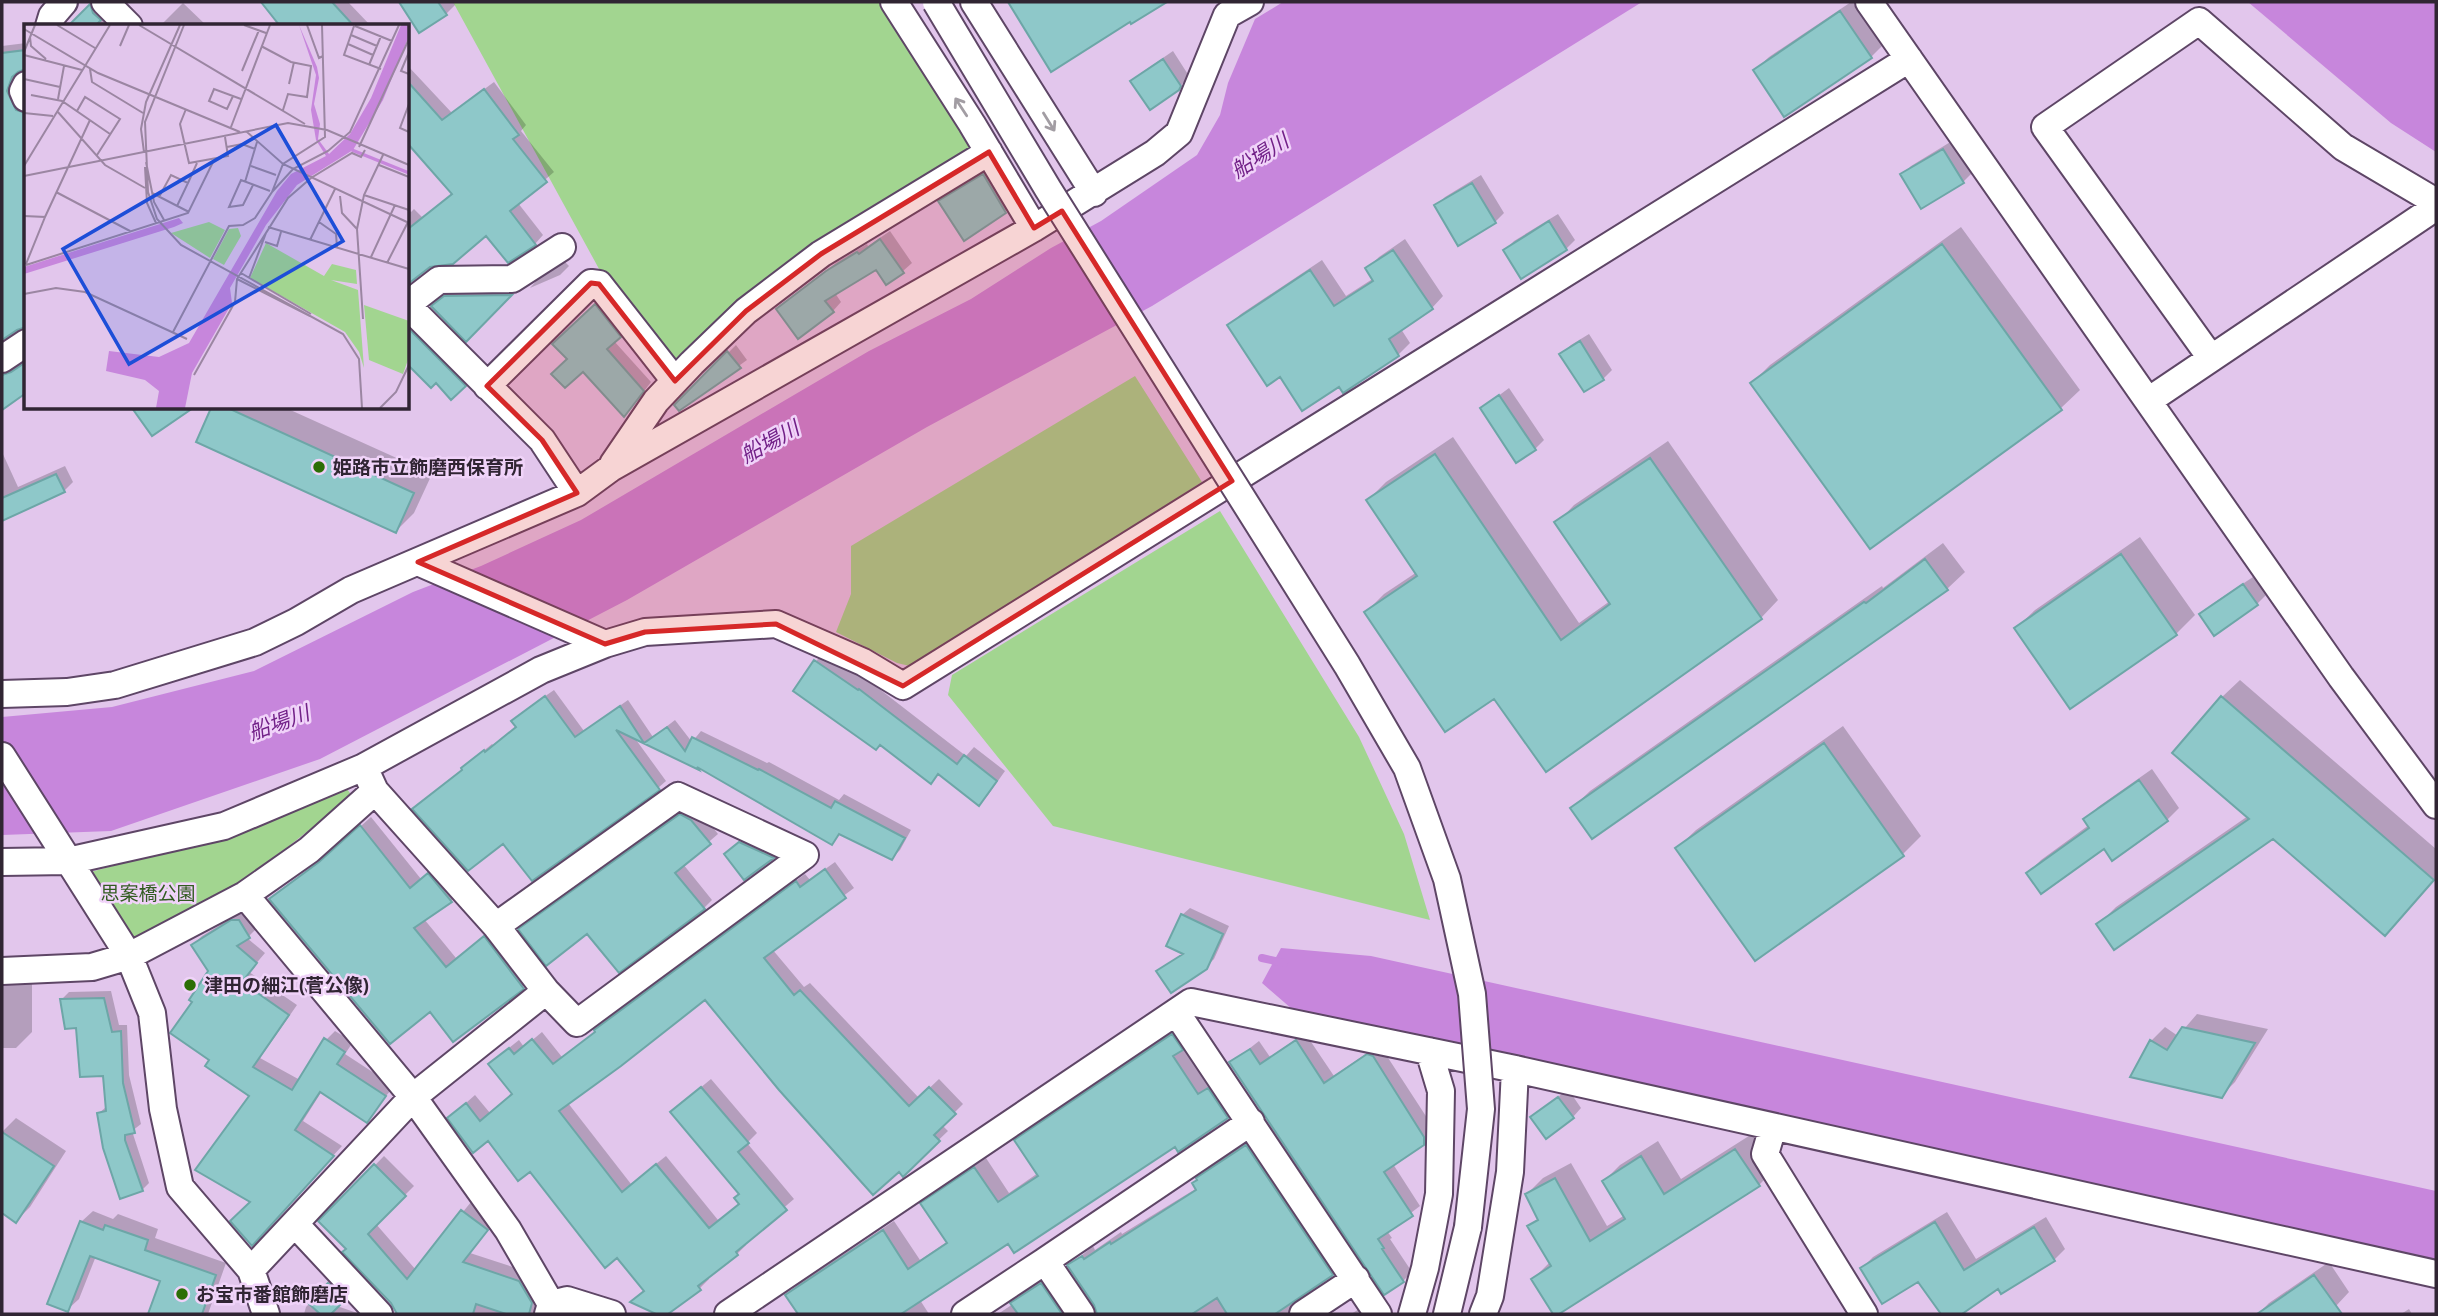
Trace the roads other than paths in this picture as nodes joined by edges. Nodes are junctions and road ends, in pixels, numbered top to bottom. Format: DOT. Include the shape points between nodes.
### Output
graph roads {
  1 [pos="64,2"];
  2 [pos="105,2"];
  3 [pos="894,2"];
  4 [pos="936,2"];
  5 [pos="974,2"];
  6 [pos="1250,2"];
  7 [pos="1869,2"];
  8 [pos="50,24"];
  9 [pos="127,24"];
  10 [pos="1909,59"];
  11 [pos="989,152"];
  12 [pos="1094,193"];
  13 [pos="2436,205"];
  14 [pos="1034,228"];
  15 [pos="562,247"];
  16 [pos="410,303"];
  17 [pos="410,307"];
  18 [pos="24,344"];
  19 [pos="2211,358"];
  20 [pos="2,359"];
  21 [pos="675,381"];
  22 [pos="487,386"];
  23 [pos="2148,401"];
  24 [pos="611,468"];
  25 [pos="577,493"];
  26 [pos="418,562"];
  27 [pos="605,644"];
  28 [pos="2,694"];
  29 [pos="2,756"];
  30 [pos="370,779"];
  31 [pos="2436,805"];
  32 [pos="68,861"];
  33 [pos="2,862"];
  34 [pos="246,895"];
  35 [pos="496,926"];
  36 [pos="129,956"];
  37 [pos="2,971"];
  38 [pos="546,991"];
  39 [pos="1176,1012"];
  40 [pos="1429,1051"];
  41 [pos="1515,1069"];
  42 [pos="414,1097"];
  43 [pos="1251,1122"];
  44 [pos="1773,1127"];
  45 [pos="295,1224"];
  46 [pos="1045,1261"];
  47 [pos="251,1270"];
  48 [pos="2436,1274"];
  49 [pos="1356,1279"];
  50 [pos="550,1309"];
  51 [pos="266,1314"];
  52 [pos="379,1314"];
  53 [pos="612,1314"];
  54 [pos="728,1314"];
  55 [pos="965,1314"];
  56 [pos="1081,1314"];
  57 [pos="1303,1314"];
  58 [pos="1378,1314"];
  59 [pos="1412,1314"];
  60 [pos="1447,1314"];
  61 [pos="1483,1314"];
  62 [pos="1864,1314"];
  1 -- 8 [label="street"];
  2 -- 9 [label="street"];
  11 -- 3 [label="street, one-way"];
  4 -- 60 [label="street, bridge" via="1407,768 1447,880 1472,994 1481,1108 1468,1227"];
  5 -- 12 [label="street, one-way"];
  6 -- 12 [label="street" via="1227,15 1179,133"];
  7 -- 10 [label="street"];
  10 -- 23 [label="street"];
  10 -- 27 [label="street" via="903,686 863,662 776,624 645,632"];
  11 -- 14 [label="street"];
  11 -- 21 [label="street" via="821,254 746,311"];
  12 -- 14 [label="street"];
  13 -- 19 [label="street"];
  13 -- 19 [label="street" via="2343,147 2199,21 2045,127"];
  14 -- 24 [label="street"];
  15 -- 16 [label="street" via="512,279 439,280"];
  17 -- 22 [label="street"];
  18 -- 20 [label="street"];
  19 -- 23 [label="street"];
  21 -- 22 [label="street" via="599,284 591,283"];
  21 -- 24 [label="street"];
  22 -- 25 [label="street" via="542,440"];
  23 -- 31 [label="street"];
  24 -- 25 [label="street"];
  25 -- 26 [label="street"];
  26 -- 27 [label="street"];
  26 -- 28 [label="street" via="351,590 256,642 159,673 67,692"];
  27 -- 30 [label="street" via="541,670"];
  29 -- 32 [label="street"];
  30 -- 32 [label="street" via="223,826"];
  30 -- 34 [label="street" via="309,850"];
  30 -- 35 [label="street"];
  32 -- 33 [label="street"];
  32 -- 36 [label="street"];
  34 -- 36 [label="street"];
  34 -- 42 [label="street"];
  35 -- 38 [label="street"];
  35 -- 38 [label="street" via="678,796 805,855 577,1023"];
  36 -- 37 [label="street" via="92,967"];
  36 -- 47 [label="street" via="152,1013 163,1109 180,1187"];
  38 -- 42 [label="street"];
  39 -- 40 [label="street" via="1191,1002"];
  39 -- 43 [label="street"];
  39 -- 54 [label="street"];
  40 -- 41 [label="street"];
  40 -- 59 [label="street" via="1441,1091 1439,1194"];
  41 -- 44 [label="street"];
  41 -- 61 [label="street" via="1510,1172 1490,1296"];
  42 -- 45 [label="street"];
  42 -- 50 [label="street" via="508,1230"];
  43 -- 46 [label="street"];
  43 -- 49 [label="street"];
  44 -- 48 [label="street"];
  44 -- 62 [label="street" via="1765,1154"];
  45 -- 47 [label="street"];
  45 -- 52 [label="street"];
  46 -- 55 [label="street"];
  46 -- 56 [label="street"];
  47 -- 51 [label="street"];
  49 -- 57 [label="street"];
  49 -- 58 [label="street"];
  50 -- 53 [label="street" via="567,1300"];
}
